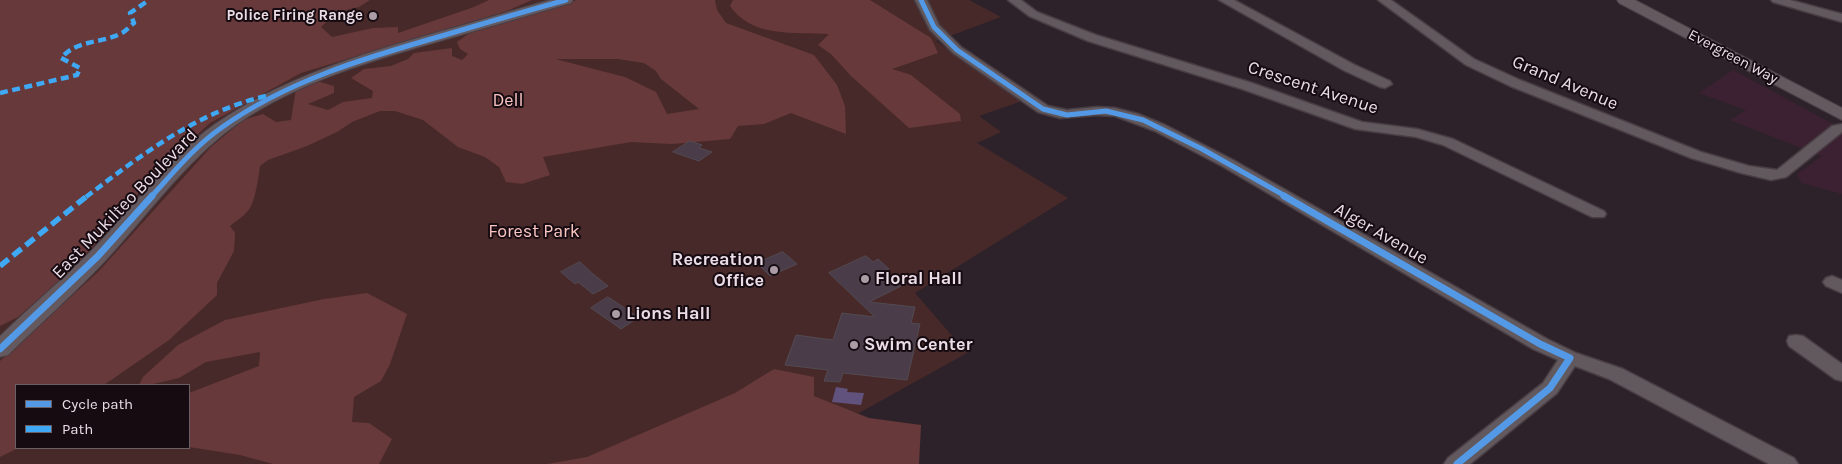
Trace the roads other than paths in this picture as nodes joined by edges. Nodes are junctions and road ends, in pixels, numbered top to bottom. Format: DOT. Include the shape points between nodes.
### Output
graph roads {
  1 [pos="566,0"];
  2 [pos="921,0"];
  3 [pos="1014,0"];
  4 [pos="1225,0"];
  5 [pos="1384,0"];
  6 [pos="1624,0"];
  7 [pos="1777,0"];
  8 [pos="1842,18"];
  9 [pos="957,50"];
  10 [pos="1385,84"];
  11 [pos="1842,115"];
  12 [pos="1842,128"];
  13 [pos="1177,136"];
  14 [pos="1598,214"];
  15 [pos="1796,341"];
  16 [pos="0,349"];
  17 [pos="1570,358"];
  18 [pos="1842,374"];
  19 [pos="1456,464"];
  20 [pos="1788,464"];
  1 -- 16 [label="main road, East Mukilteo Boulevard" via="335,68 241,113 195,149 98,256"];
  2 -- 9 [label="street" via="934,27"];
  3 -- 14 [label="street, Crescent Avenue" via="1033,14 1092,38 1248,86 1360,126 1417,133 1448,142"];
  4 -- 10 [label="street"];
  5 -- 12 [label="street, Grand Avenue" via="1470,62 1494,74 1669,146 1746,170 1781,174"];
  6 -- 11 [label="main road, Evergreen Way"];
  7 -- 8 [label="street"];
  9 -- 13 [label="street" via="1055,115 1108,111 1135,118"];
  13 -- 17 [label="street, Alger Avenue" via="1540,344"];
  15 -- 18 [label="street"];
  17 -- 19 [label="street" via="1550,388"];
  17 -- 20 [label="street, Alger Avenue" via="1616,374"];
}
